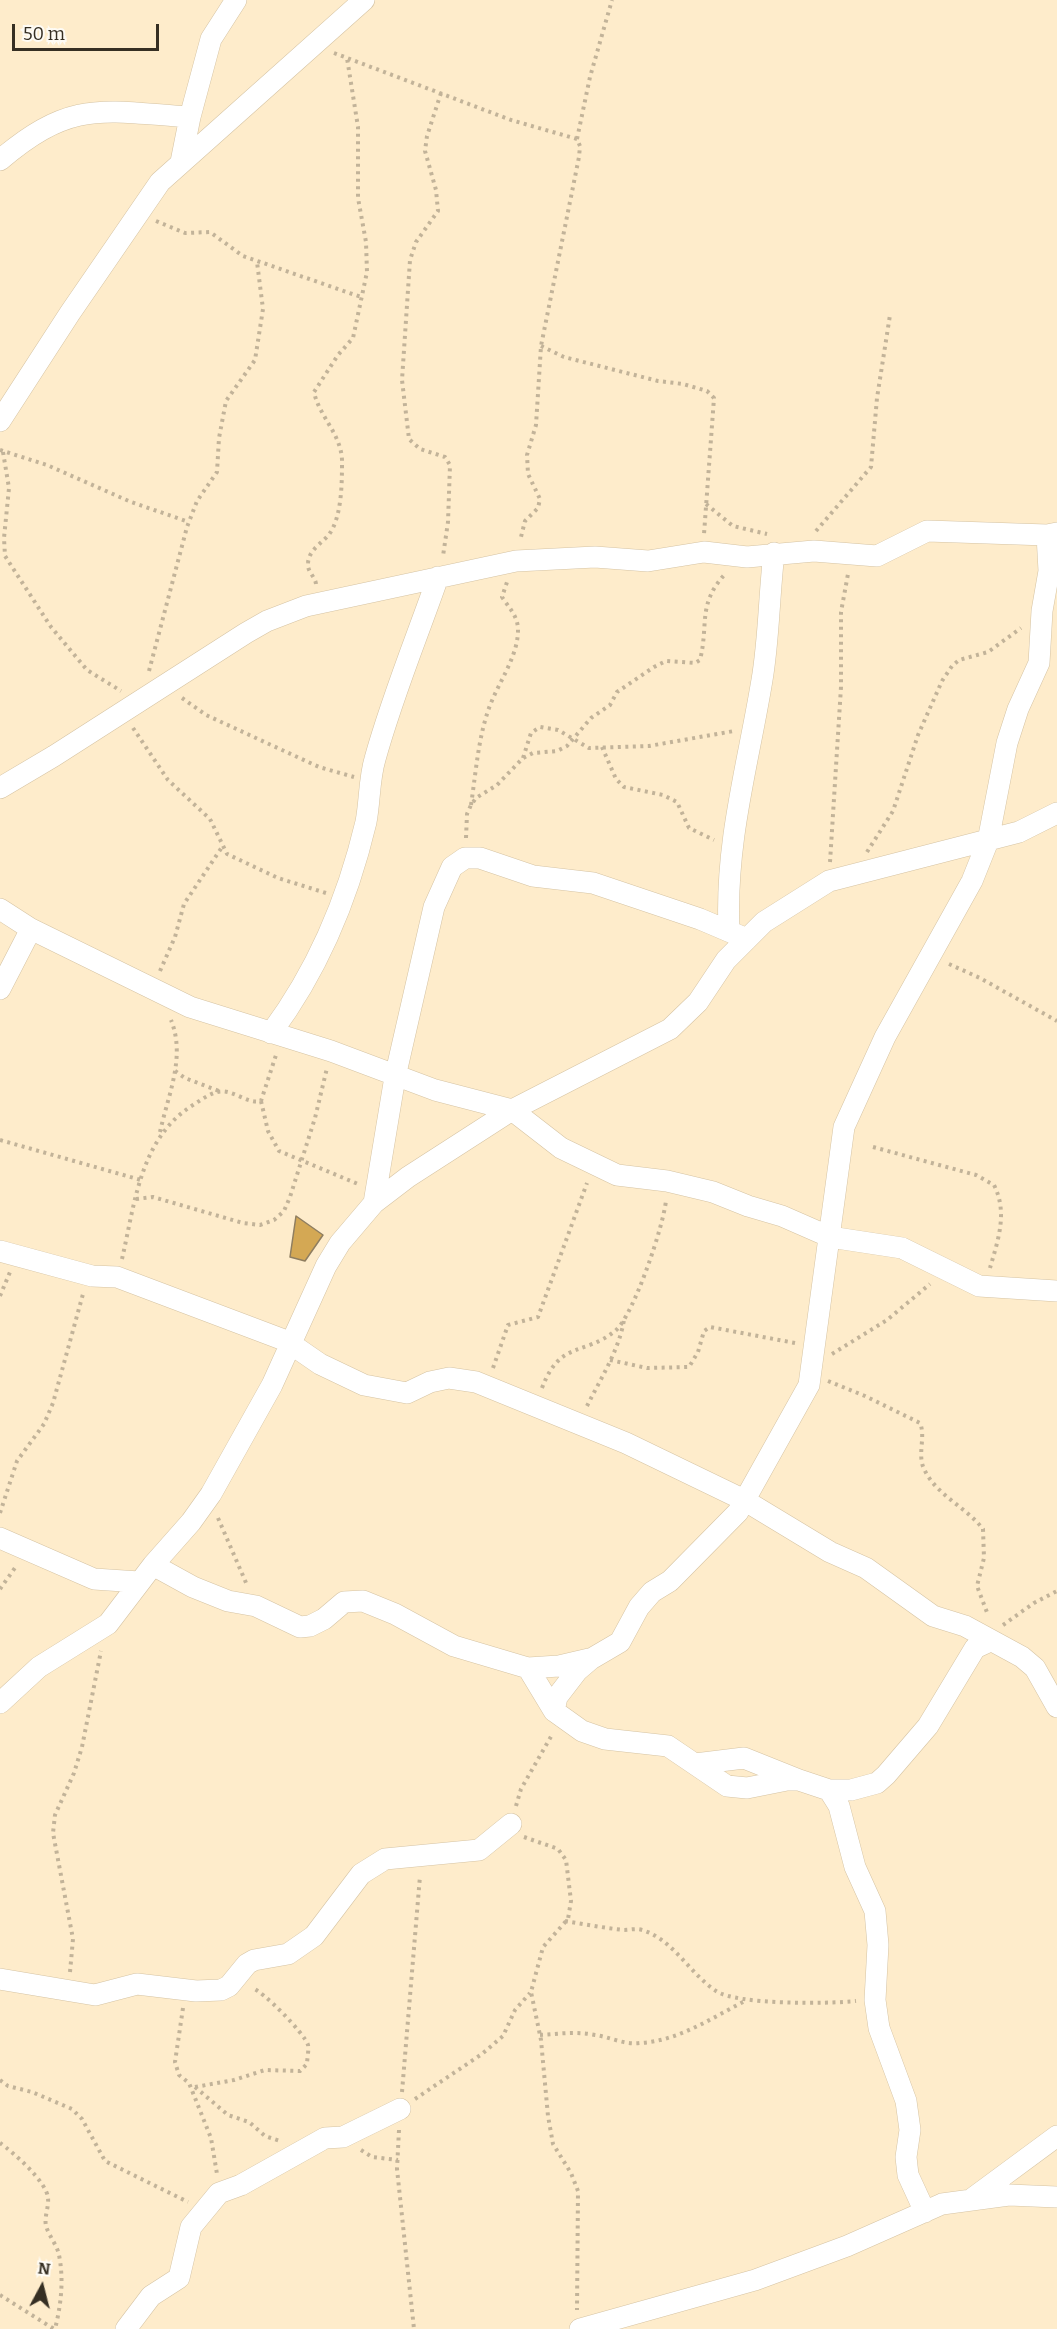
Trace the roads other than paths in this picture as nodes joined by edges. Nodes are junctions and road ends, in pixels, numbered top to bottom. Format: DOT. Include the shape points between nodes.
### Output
graph roads {
  1 [pos="236,0"];
  2 [pos="364,0"];
  3 [pos="190,117"];
  4 [pos="0,160"];
  5 [pos="181,162"];
  6 [pos="0,421"];
  7 [pos="1052,534"];
  8 [pos="762,554"];
  9 [pos="438,577"];
  10 [pos="0,788"];
  11 [pos="1057,813"];
  12 [pos="988,841"];
  13 [pos="0,909"];
  14 [pos="31,929"];
  15 [pos="738,934"];
  16 [pos="0,989"];
  17 [pos="276,1035"];
  18 [pos="395,1077"];
  19 [pos="512,1110"];
  20 [pos="375,1197"];
  21 [pos="830,1238"];
  22 [pos="8,1254"];
  23 [pos="1057,1290"];
  24 [pos="292,1344"];
  25 [pos="744,1500"];
  26 [pos="0,1539"];
  27 [pos="153,1565"];
  28 [pos="139,1582"];
  29 [pos="984,1637"];
  30 [pos="591,1659"];
  31 [pos="528,1668"];
  32 [pos="0,1703"];
  33 [pos="1057,1707"];
  34 [pos="557,1714"];
  35 [pos="695,1764"];
  36 [pos="799,1780"];
  37 [pos="829,1790"];
  38 [pos="511,1824"];
  39 [pos="0,1979"];
  40 [pos="400,2109"];
  41 [pos="1057,2136"];
  42 [pos="1057,2197"];
  43 [pos="973,2198"];
  44 [pos="925,2212"];
  45 [pos="579,2324"];
  46 [pos="126,2329"];
  1 -- 3 [label="street" via="211,39"];
  2 -- 5 [label="street"];
  3 -- 4 [label="street" via="108,110 87,112 40,130"];
  3 -- 5 [label="street"];
  5 -- 6 [label="street" via="160,182"];
  7 -- 8 [label="street" via="934,530 881,555 814,551"];
  7 -- 12 [label="street" via="1038,670 1018,709 1007,743"];
  8 -- 9 [label="street" via="704,552 648,561 595,557 516,561"];
  8 -- 15 [label="street" via="762,679 731,848"];
  9 -- 10 [label="street" via="313,604 267,621"];
  9 -- 17 [label="street" via="374,761 359,849 343,898 316,962"];
  11 -- 12 [label="street" via="1034,827"];
  12 -- 15 [label="street" via="829,881"];
  12 -- 21 [label="street" via="972,881 885,1037 844,1127"];
  13 -- 14 [label="street"];
  14 -- 16 [label="street"];
  14 -- 17 [label="street" via="156,991 217,1017"];
  15 -- 18 [label="street" via="593,883 533,876 480,858 465,858 452,867 434,907"];
  15 -- 19 [label="street" via="698,1002 676,1024"];
  17 -- 18 [label="street" via="331,1051"];
  18 -- 19 [label="street"];
  18 -- 20 [label="street"];
  19 -- 20 [label="street"];
  19 -- 21 [label="street" via="561,1148 617,1175 713,1192"];
  20 -- 24 [label="street" via="326,1266"];
  21 -- 23 [label="street" via="902,1248 985,1286"];
  21 -- 25 [label="street" via="809,1385"];
  22 -- 24 [label="street" via="92,1276 117,1277"];
  24 -- 25 [label="street" via="344,1377 383,1390 407,1392 449,1378 476,1382 626,1443"];
  24 -- 27 [label="street" via="211,1494"];
  25 -- 29 [label="street" via="830,1552 882,1577 933,1616"];
  25 -- 30 [label="street" via="711,1541 670,1581 652,1592 620,1642"];
  26 -- 28 [label="street" via="94,1579"];
  27 -- 28 [label="street"];
  27 -- 31 [label="street" via="193,1587 256,1606 300,1627 324,1620 344,1602 363,1601 454,1646"];
  28 -- 32 [label="street" via="108,1624 39,1666"];
  29 -- 33 [label="street" via="1035,1668"];
  29 -- 37 [label="street" via="928,1726 886,1775 863,1788"];
  30 -- 31 [label="street"];
  30 -- 34 [label="street" via="567,1681 557,1697"];
  31 -- 34 [label="street"];
  34 -- 35 [label="street" via="582,1731 605,1739 668,1746"];
  35 -- 36 [label="street" via="744,1758"];
  35 -- 36 [label="street" via="715,1780 736,1788"];
  36 -- 37 [label="street"];
  37 -- 44 [label="street" via="839,1806 861,1882 875,1911 875,2000 879,2028 906,2101 910,2130 908,2175"];
  38 -- 39 [label="street" via="479,1850 385,1859 361,1874 314,1936 288,1954 254,1960 229,1986 216,1991 137,1984 95,1995"];
  40 -- 46 [label="street" via="340,2138 325,2138 248,2182 219,2193 191,2227 178,2278 151,2296"];
  41 -- 43 [label="street"];
  42 -- 43 [label="street"];
  43 -- 44 [label="street"];
  44 -- 45 [label="street" via="755,2280"];
}
